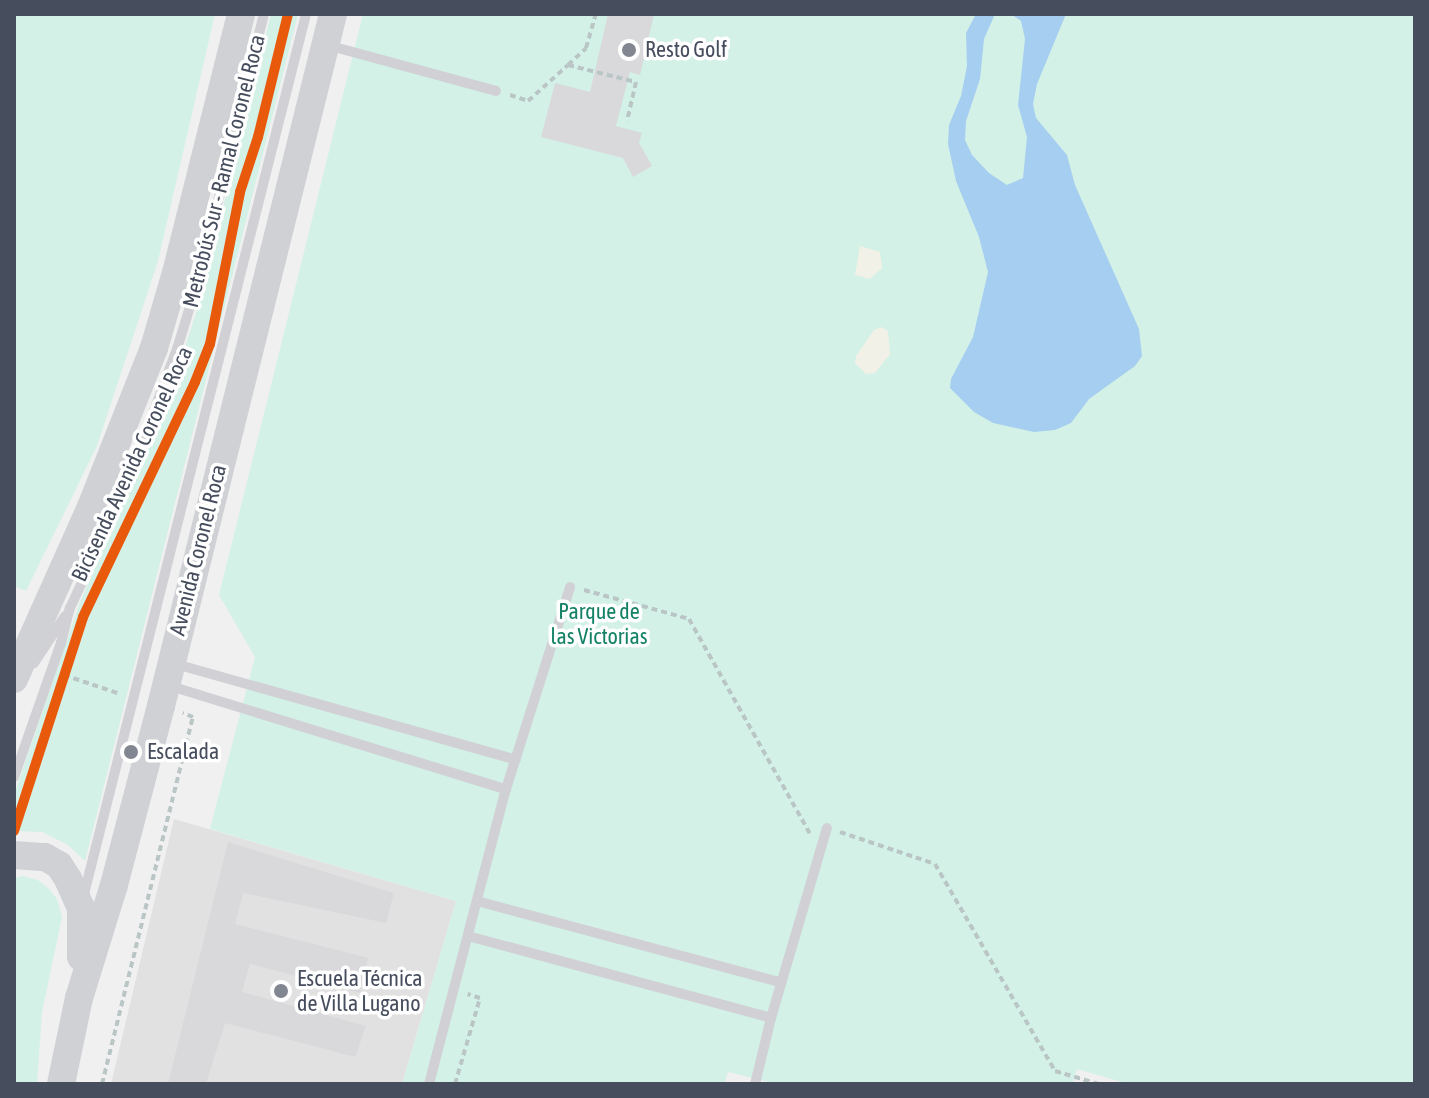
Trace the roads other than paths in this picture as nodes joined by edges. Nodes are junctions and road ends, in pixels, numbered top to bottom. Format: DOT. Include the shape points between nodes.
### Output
graph roads {
  1 [pos="241,14"];
  2 [pos="264,14"];
  3 [pos="306,14"];
  4 [pos="333,14"];
  5 [pos="325,44"];
  6 [pos="496,91"];
  7 [pos="570,587"];
  8 [pos="70,608"];
  9 [pos="17,664"];
  10 [pos="168,674"];
  11 [pos="14,695"];
  12 [pos="516,760"];
  13 [pos="14,777"];
  14 [pos="506,789"];
  15 [pos="827,828"];
  16 [pos="14,855"];
  17 [pos="477,901"];
  18 [pos="81,908"];
  19 [pos="468,936"];
  20 [pos="780,982"];
  21 [pos="79,998"];
  22 [pos="771,1018"];
  23 [pos="61,1084"];
  24 [pos="429,1084"];
  25 [pos="755,1084"];
  1 -- 9 [label="main road" via="154,348 91,507"];
  2 -- 8 [label="lane, Metrobús Sur - Ramal Coronel Roca" via="177,349 124,492"];
  3 -- 18 [label="lane, Metrobús Sur - Ramal Coronel Roca"];
  4 -- 5 [label="main road, Avenida Coronel Roca"];
  5 -- 6 [label="lane"];
  5 -- 10 [label="main road, Avenida Coronel Roca"];
  7 -- 12 [label="lane"];
  8 -- 11 [label="lane"];
  8 -- 13 [label="lane, Metrobús Sur - Ramal Coronel Roca"];
  10 -- 12 [label="lane"];
  10 -- 14 [label="lane"];
  10 -- 21 [label="main road, Avenida Coronel Roca"];
  12 -- 14 [label="lane"];
  14 -- 17 [label="lane"];
  15 -- 20 [label="lane"];
  16 -- 18 [label="main road" via="45,857 59,865"];
  17 -- 19 [label="lane"];
  17 -- 20 [label="lane"];
  18 -- 21 [label="main road"];
  19 -- 22 [label="lane"];
  19 -- 24 [label="lane"];
  20 -- 22 [label="lane"];
  21 -- 23 [label="main road, Avenida Coronel Roca"];
  22 -- 25 [label="lane"];
}
